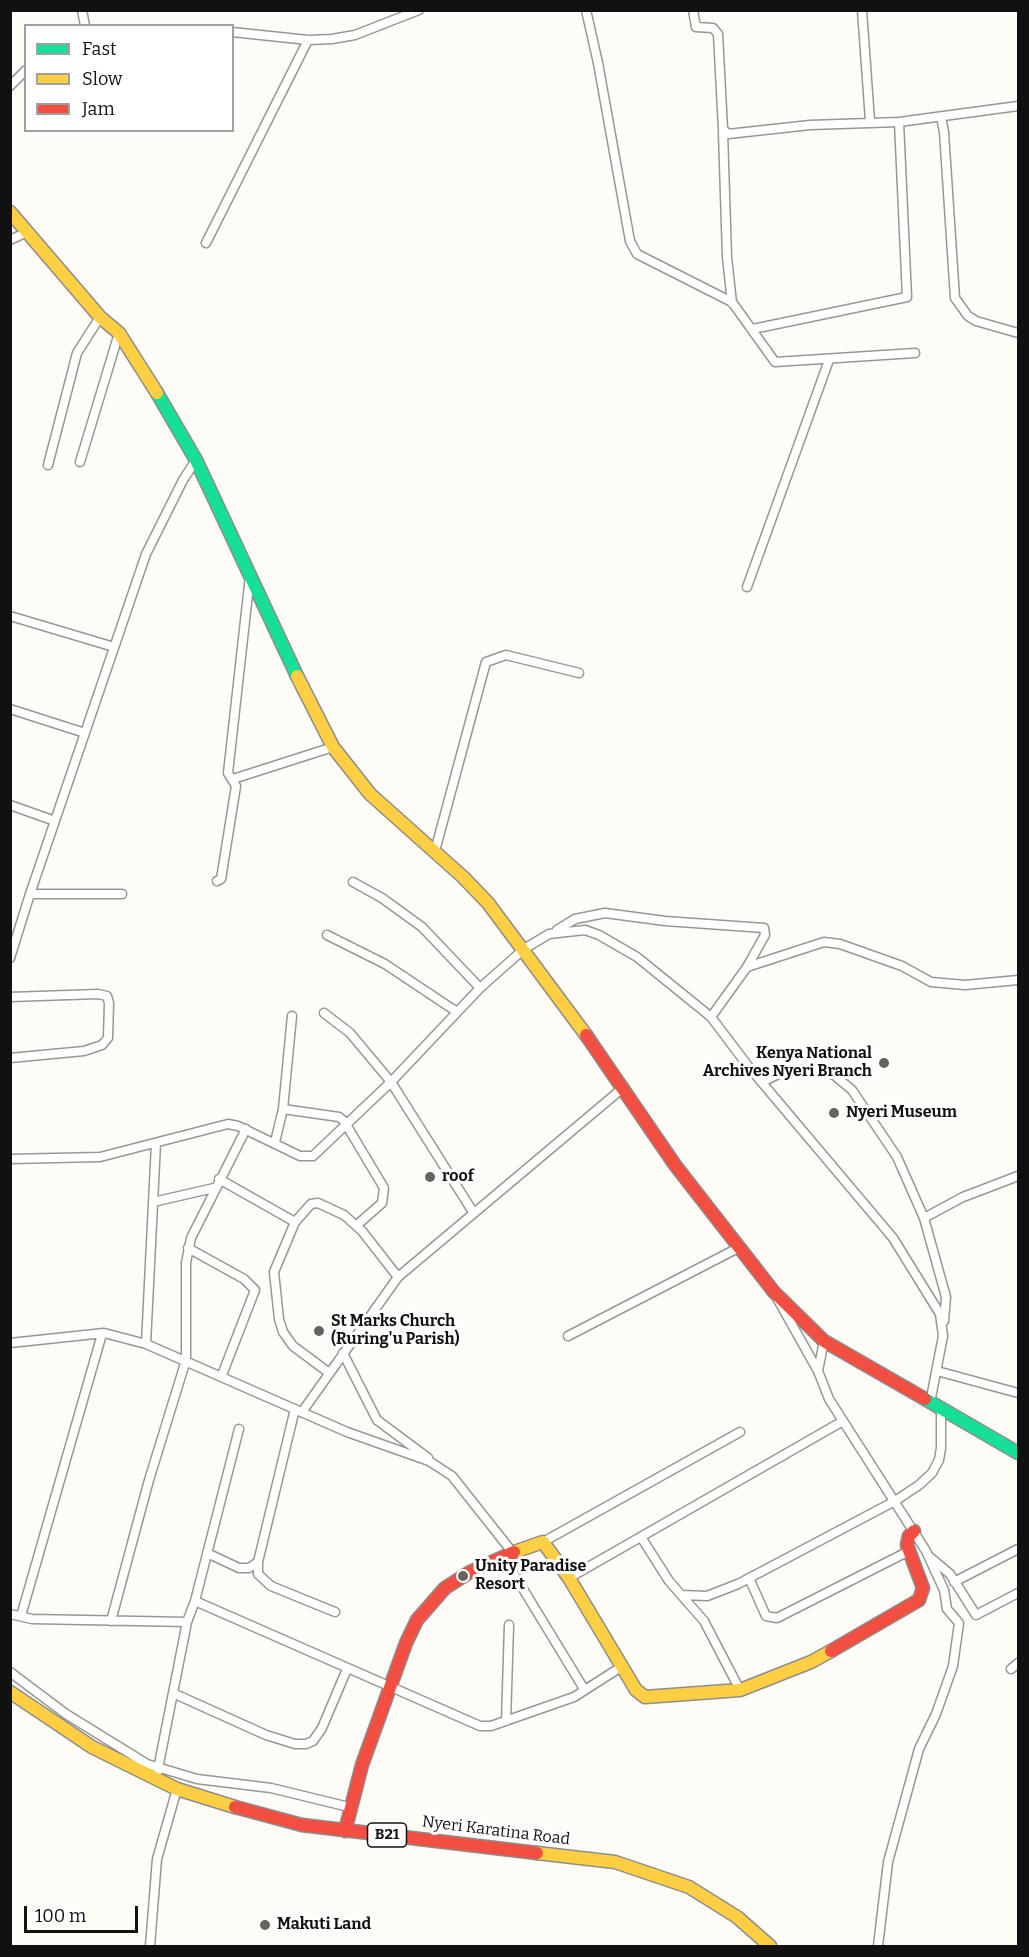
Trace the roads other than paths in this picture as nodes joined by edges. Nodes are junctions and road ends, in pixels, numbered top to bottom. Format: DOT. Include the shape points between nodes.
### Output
graph roads {
  1 [pos="419,10"];
  2 [pos="586,10"];
  3 [pos="693,10"];
  4 [pos="862,10"];
  5 [pos="234,32"];
  6 [pos="308,40"];
  7 [pos="24,72"];
  8 [pos="10,86"];
  9 [pos="1018,106"];
  10 [pos="941,117"];
  11 [pos="870,121"];
  12 [pos="899,122"];
  13 [pos="723,132"];
  14 [pos="10,212"];
  15 [pos="27,232"];
  16 [pos="10,240"];
  17 [pos="206,243"];
  18 [pos="732,303"];
  19 [pos="100,317"];
  20 [pos="753,329"];
  21 [pos="119,333"];
  22 [pos="1018,333"];
  23 [pos="915,353"];
  24 [pos="829,360"];
  25 [pos="196,460"];
  26 [pos="80,462"];
  27 [pos="48,465"];
  28 [pos="250,574"];
  29 [pos="747,587"];
  30 [pos="10,616"];
  31 [pos="114,647"];
  32 [pos="579,673"];
  33 [pos="10,709"];
  34 [pos="85,733"];
  35 [pos="333,747"];
  36 [pos="233,778"];
  37 [pos="10,806"];
  38 [pos="56,821"];
  39 [pos="435,852"];
  40 [pos="217,881"];
  41 [pos="354,882"];
  42 [pos="30,894"];
  43 [pos="122,894"];
  44 [pos="549,934"];
  45 [pos="327,935"];
  46 [pos="13,940"];
  47 [pos="524,949"];
  48 [pos="10,958"];
  49 [pos="747,967"];
  50 [pos="1018,980"];
  51 [pos="480,988"];
  52 [pos="10,997"];
  53 [pos="457,1012"];
  54 [pos="324,1013"];
  55 [pos="292,1016"];
  56 [pos="711,1017"];
  57 [pos="10,1058"];
  58 [pos="391,1082"];
  59 [pos="762,1082"];
  60 [pos="624,1087"];
  61 [pos="283,1109"];
  62 [pos="347,1126"];
  63 [pos="246,1129"];
  64 [pos="275,1142"];
  65 [pos="156,1143"];
  66 [pos="10,1160"];
  67 [pos="1018,1176"];
  68 [pos="219,1179"];
  69 [pos="214,1188"];
  70 [pos="153,1202"];
  71 [pos="493,1202"];
  72 [pos="473,1212"];
  73 [pos="924,1218"];
  74 [pos="295,1222"];
  75 [pos="357,1226"];
  76 [pos="188,1248"];
  77 [pos="738,1248"];
  78 [pos="398,1277"];
  79 [pos="774,1292"];
  80 [pos="102,1334"];
  81 [pos="568,1336"];
  82 [pos="943,1336"];
  83 [pos="824,1341"];
  84 [pos="10,1343"];
  85 [pos="146,1344"];
  86 [pos="342,1353"];
  87 [pos="186,1360"];
  88 [pos="818,1371"];
  89 [pos="937,1371"];
  90 [pos="328,1372"];
  91 [pos="222,1375"];
  92 [pos="1018,1393"];
  93 [pos="935,1405"];
  94 [pos="298,1410"];
  95 [pos="843,1421"];
  96 [pos="239,1430"];
  97 [pos="740,1432"];
  98 [pos="1018,1453"];
  99 [pos="438,1466"];
  100 [pos="895,1501"];
  101 [pos="914,1531"];
  102 [pos="641,1537"];
  103 [pos="543,1542"];
  104 [pos="1018,1549"];
  105 [pos="909,1551"];
  106 [pos="207,1553"];
  107 [pos="508,1554"];
  108 [pos="929,1556"];
  109 [pos="258,1562"];
  110 [pos="569,1578"];
  111 [pos="749,1578"];
  112 [pos="954,1581"];
  113 [pos="1018,1593"];
  114 [pos="681,1595"];
  115 [pos="706,1596"];
  116 [pos="195,1601"];
  117 [pos="335,1612"];
  118 [pos="10,1614"];
  119 [pos="21,1616"];
  120 [pos="700,1616"];
  121 [pos="111,1621"];
  122 [pos="187,1622"];
  123 [pos="509,1625"];
  124 [pos="1018,1664"];
  125 [pos="621,1667"];
  126 [pos="346,1669"];
  127 [pos="1011,1669"];
  128 [pos="10,1672"];
  129 [pos="388,1688"];
  130 [pos="584,1689"];
  131 [pos="740,1690"];
  132 [pos="10,1692"];
  133 [pos="175,1694"];
  134 [pos="506,1721"];
  135 [pos="99,1735"];
  136 [pos="92,1747"];
  137 [pos="158,1773"];
  138 [pos="177,1789"];
  139 [pos="349,1807"];
  140 [pos="345,1831"];
  141 [pos="150,1947"];
  142 [pos="770,1947"];
  143 [pos="878,1947"];
  1 -- 6 [label="street" via="355,35"];
  2 -- 18 [label="street" via="632,248 640,256"];
  3 -- 13 [label="street" via="696,27 713,28 719,38"];
  4 -- 11 [label="street"];
  5 -- 6 [label="street"];
  6 -- 17 [label="street"];
  7 -- 8 [label="street"];
  9 -- 10 [label="street"];
  10 -- 12 [label="street"];
  10 -- 22 [label="street" via="955,298 976,321"];
  11 -- 12 [label="street"];
  11 -- 13 [label="street"];
  12 -- 20 [label="street" via="907,297"];
  13 -- 18 [label="street"];
  14 -- 15 [label="main road"];
  15 -- 16 [label="street"];
  15 -- 19 [label="main road"];
  18 -- 20 [label="street"];
  19 -- 21 [label="main road"];
  19 -- 27 [label="street" via="85,338 71,371"];
  20 -- 24 [label="street" via="775,362"];
  21 -- 25 [label="main road"];
  21 -- 26 [label="street"];
  23 -- 24 [label="street"];
  24 -- 29 [label="street"];
  25 -- 28 [label="main road"];
  25 -- 31 [label="street" via="146,554"];
  28 -- 35 [label="main road"];
  28 -- 36 [label="street" via="228,773"];
  30 -- 31 [label="street"];
  31 -- 34 [label="street"];
  32 -- 39 [label="street" via="506,655 486,662"];
  33 -- 34 [label="street"];
  34 -- 38 [label="street"];
  35 -- 36 [label="street"];
  35 -- 39 [label="main road" via="370,794"];
  36 -- 40 [label="street" via="236,786 221,879"];
  37 -- 38 [label="street"];
  38 -- 42 [label="street"];
  39 -- 47 [label="main road" via="488,903"];
  41 -- 51 [label="street" via="422,927"];
  42 -- 43 [label="street"];
  42 -- 46 [label="street"];
  44 -- 47 [label="street"];
  44 -- 49 [label="street" via="575,919 605,913 764,928 765,935"];
  44 -- 56 [label="street" via="585,930 599,935 637,957"];
  45 -- 53 [label="street" via="385,964"];
  46 -- 48 [label="street"];
  47 -- 51 [label="street"];
  47 -- 60 [label="main road"];
  49 -- 50 [label="street" via="824,942 902,966 931,982 965,985"];
  49 -- 56 [label="street"];
  51 -- 53 [label="street"];
  52 -- 57 [label="street" via="98,994 107,996 109,1003 108,1034 102,1045 84,1051"];
  53 -- 58 [label="street"];
  54 -- 58 [label="street" via="350,1033"];
  55 -- 61 [label="street"];
  56 -- 59 [label="street"];
  58 -- 62 [label="street"];
  58 -- 72 [label="street"];
  59 -- 73 [label="street" via="777,1073 802,1067 818,1069 843,1082 897,1157"];
  59 -- 82 [label="street" via="893,1238 931,1296 940,1314"];
  60 -- 71 [label="street"];
  60 -- 72 [label="street"];
  60 -- 77 [label="main road" via="675,1165"];
  61 -- 62 [label="street" via="339,1117"];
  61 -- 64 [label="street"];
  62 -- 64 [label="street" via="313,1156 300,1156"];
  62 -- 75 [label="street" via="384,1188 382,1203"];
  63 -- 64 [label="street"];
  63 -- 65 [label="street" via="228,1124"];
  63 -- 68 [label="street"];
  65 -- 66 [label="street" via="100,1157"];
  65 -- 70 [label="street"];
  67 -- 73 [label="street" via="963,1197"];
  68 -- 69 [label="street"];
  68 -- 74 [label="street"];
  69 -- 70 [label="street"];
  69 -- 76 [label="street"];
  70 -- 85 [label="street"];
  72 -- 78 [label="street"];
  73 -- 82 [label="street" via="946,1297"];
  74 -- 75 [label="street" via="307,1206 318,1203"];
  74 -- 90 [label="street" via="274,1272 279,1319 293,1346"];
  75 -- 78 [label="street"];
  76 -- 87 [label="street"];
  76 -- 91 [label="street" via="244,1279 255,1290"];
  77 -- 79 [label="main road"];
  77 -- 81 [label="street"];
  78 -- 86 [label="street"];
  79 -- 83 [label="main road"];
  79 -- 88 [label="street"];
  80 -- 84 [label="street"];
  80 -- 85 [label="street"];
  80 -- 119 [label="street"];
  82 -- 89 [label="street"];
  83 -- 88 [label="street"];
  83 -- 93 [label="main road"];
  85 -- 87 [label="street"];
  86 -- 90 [label="street"];
  86 -- 99 [label="street" via="377,1420"];
  87 -- 91 [label="street"];
  87 -- 121 [label="street"];
  88 -- 95 [label="street"];
  89 -- 92 [label="street"];
  89 -- 93 [label="street"];
  90 -- 94 [label="street"];
  91 -- 94 [label="street"];
  93 -- 98 [label="main road"];
  93 -- 100 [label="street" via="941,1448 936,1467 928,1478"];
  94 -- 99 [label="street"];
  94 -- 109 [label="street"];
  95 -- 100 [label="street"];
  95 -- 102 [label="street"];
  96 -- 106 [label="street"];
  97 -- 103 [label="street"];
  99 -- 107 [label="street" via="452,1476"];
  100 -- 101 [label="street"];
  100 -- 111 [label="street"];
  101 -- 105 [label="main road" via="907,1541"];
  101 -- 108 [label="street"];
  102 -- 110 [label="street"];
  102 -- 114 [label="street"];
  103 -- 107 [label="main road"];
  103 -- 110 [label="main road"];
  104 -- 112 [label="street"];
  105 -- 111 [label="street" via="777,1618 766,1616"];
  105 -- 131 [label="main road" via="923,1588 919,1600 811,1662"];
  106 -- 109 [label="street" via="239,1568 249,1568"];
  106 -- 116 [label="street"];
  107 -- 129 [label="main road" via="453,1582 430,1603 417,1620"];
  107 -- 130 [label="street"];
  108 -- 112 [label="street"];
  108 -- 143 [label="street" via="944,1590 947,1609 959,1623 960,1633 953,1666 919,1749 888,1862"];
  109 -- 117 [label="street" via="259,1577 271,1586"];
  110 -- 125 [label="main road"];
  111 -- 115 [label="street"];
  112 -- 113 [label="street" via="976,1615"];
  114 -- 115 [label="street"];
  114 -- 120 [label="street"];
  115 -- 120 [label="street"];
  116 -- 122 [label="street"];
  116 -- 126 [label="street"];
  118 -- 119 [label="street"];
  119 -- 121 [label="street"];
  120 -- 131 [label="street"];
  121 -- 122 [label="street"];
  122 -- 133 [label="street"];
  123 -- 134 [label="street"];
  124 -- 127 [label="street"];
  125 -- 130 [label="street"];
  125 -- 131 [label="main road" via="636,1690 651,1698"];
  126 -- 129 [label="street"];
  126 -- 133 [label="street" via="318,1736 306,1743 266,1736"];
  128 -- 135 [label="street"];
  129 -- 134 [label="street" via="480,1726"];
  129 -- 139 [label="main road"];
  130 -- 134 [label="street" via="574,1697"];
  132 -- 136 [label="main road, Nyeri Karatina Road / B21"];
  133 -- 137 [label="street"];
  135 -- 136 [label="street"];
  135 -- 137 [label="street"];
  136 -- 137 [label="main road, Nyeri Karatina Road / B21"];
  137 -- 138 [label="main road, Nyeri Karatina Road / B21"];
  137 -- 139 [label="street" via="271,1788"];
  138 -- 140 [label="main road, Nyeri Karatina Road / B21" via="276,1820"];
  138 -- 141 [label="street" via="157,1859"];
  139 -- 140 [label="main road"];
  140 -- 142 [label="main road, Nyeri Karatina Road / B21" via="623,1864 689,1887 737,1917"];
}
